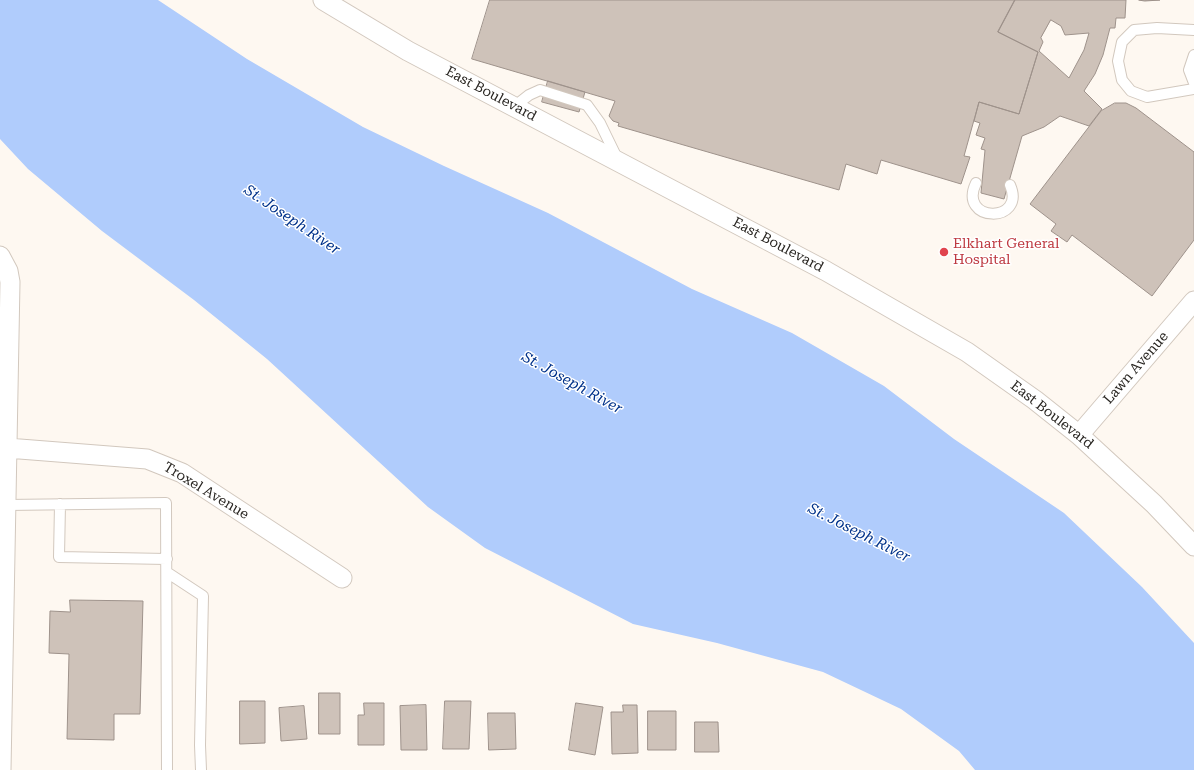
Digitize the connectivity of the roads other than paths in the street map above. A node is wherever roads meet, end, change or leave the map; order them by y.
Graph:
1 (323, 0) edge
2 (1194, 30) edge
3 (1194, 55) edge
4 (1194, 83) edge
5 (1194, 88) edge
6 (515, 106) junction
7 (619, 162) junction
8 (976, 183) dead end
9 (1010, 185) dead end
10 (0, 256) edge
11 (1193, 305) edge
12 (1079, 434) junction
13 (7, 448) junction
14 (60, 504) junction
15 (6, 505) junction
16 (1194, 546) edge
17 (167, 558) junction
18 (168, 573) junction
19 (342, 578) dead end
20 (1, 770) edge
21 (167, 770) edge
22 (201, 770) edge

1 - 6 street, East Boulevard
2 - 5 lane
3 - 4 lane
6 - 7 street, East Boulevard
6 - 7 lane
7 - 12 street, East Boulevard
8 - 9 lane
10 - 13 street
11 - 12 street, Lawn Avenue
12 - 16 street, East Boulevard
13 - 15 street
13 - 19 street, Troxel Avenue
14 - 15 lane
14 - 17 lane
14 - 17 lane
15 - 20 street
17 - 18 lane
18 - 21 lane
18 - 22 lane

